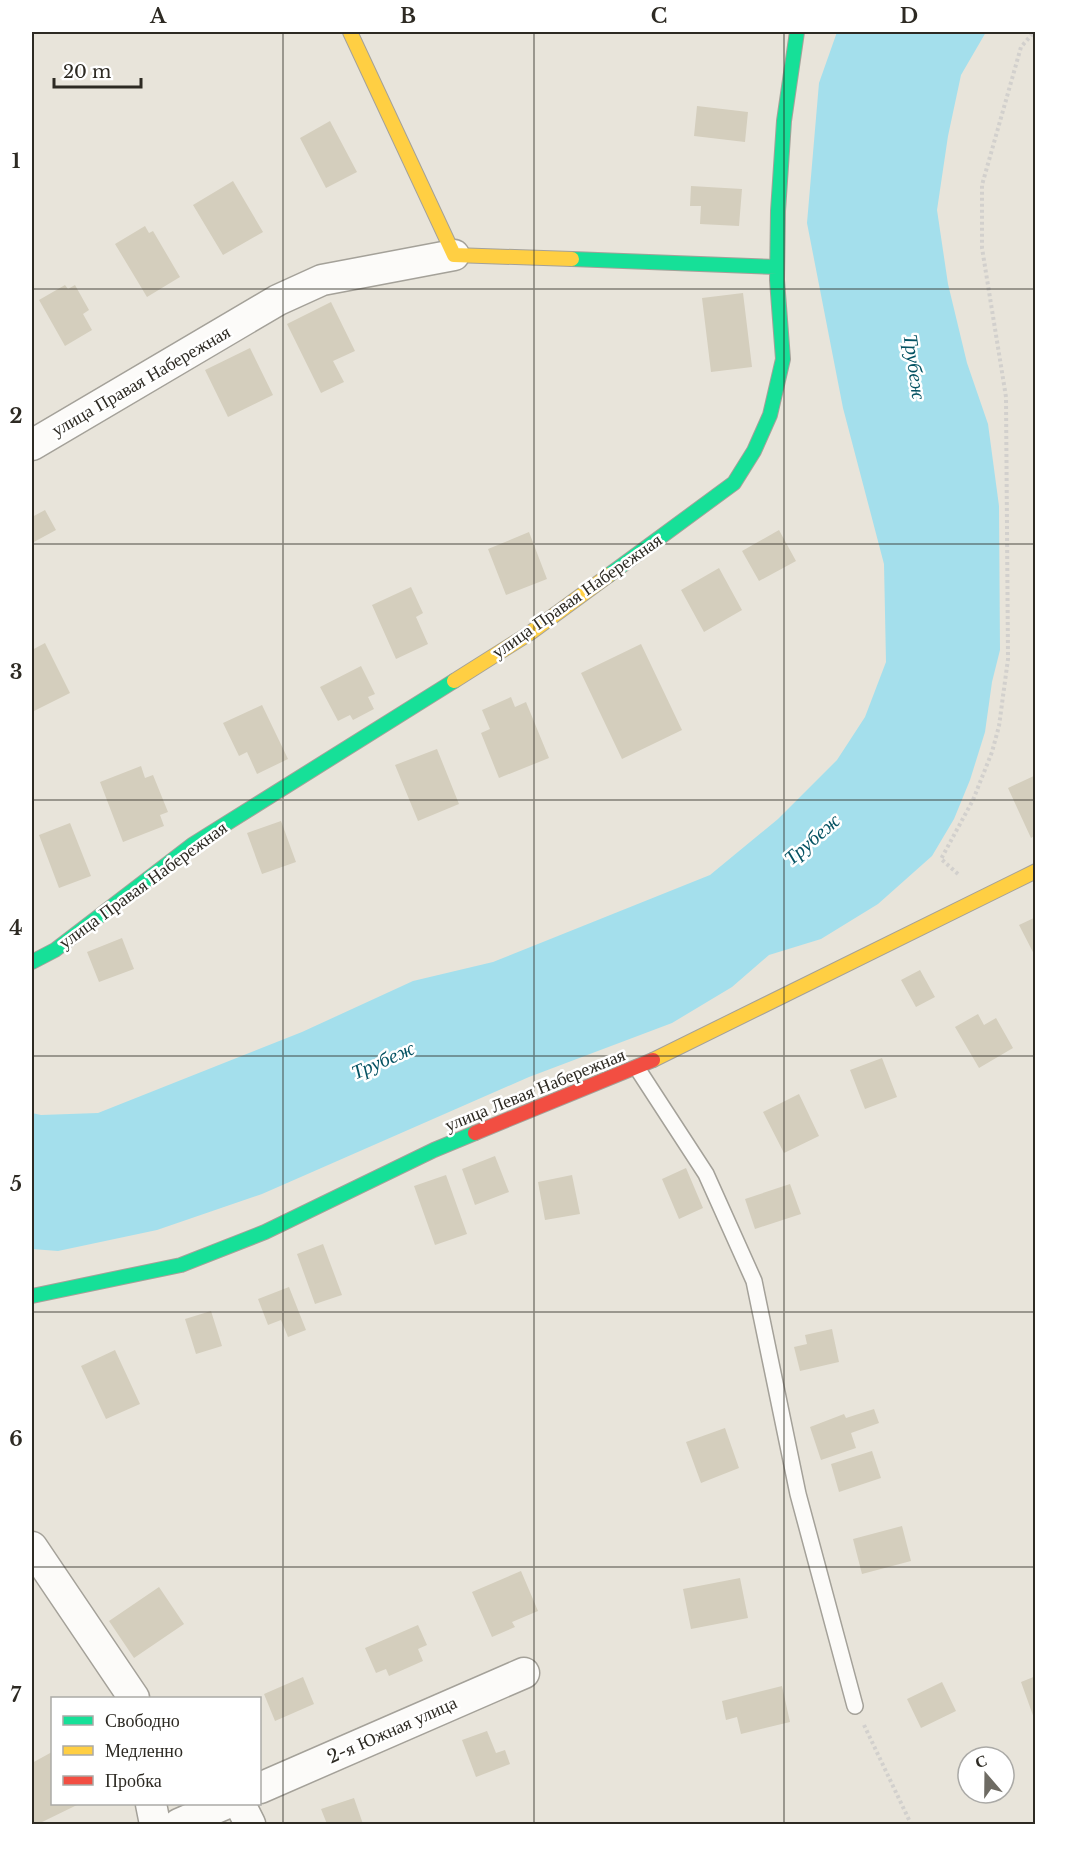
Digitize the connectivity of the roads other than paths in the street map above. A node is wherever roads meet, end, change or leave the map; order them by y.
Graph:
1 (350, 32) edge
2 (797, 32) edge
3 (454, 255) junction
4 (777, 267) junction
5 (32, 445) edge
6 (1035, 871) edge
7 (32, 962) edge
8 (637, 1068) junction
9 (32, 1296) edge
10 (32, 1547) edge
11 (524, 1673) dead end
12 (132, 1697) edge
13 (855, 1706) road end
14 (261, 1788) edge
15 (152, 1805) edge
16 (241, 1805) edge
17 (214, 1806) edge
18 (155, 1824) edge
19 (178, 1824) edge
20 (250, 1824) edge

1 - 3 street
2 - 4 street, улица Правая Набережная
3 - 4 street
3 - 5 street, улица Правая Набережная
4 - 7 street, улица Правая Набережная
6 - 8 street, улица Левая Набережная
8 - 9 street, улица Левая Набережная
8 - 13 lane
10 - 12 street
11 - 14 street, 2-я Южная улица
15 - 18 street
16 - 20 street
17 - 19 street

